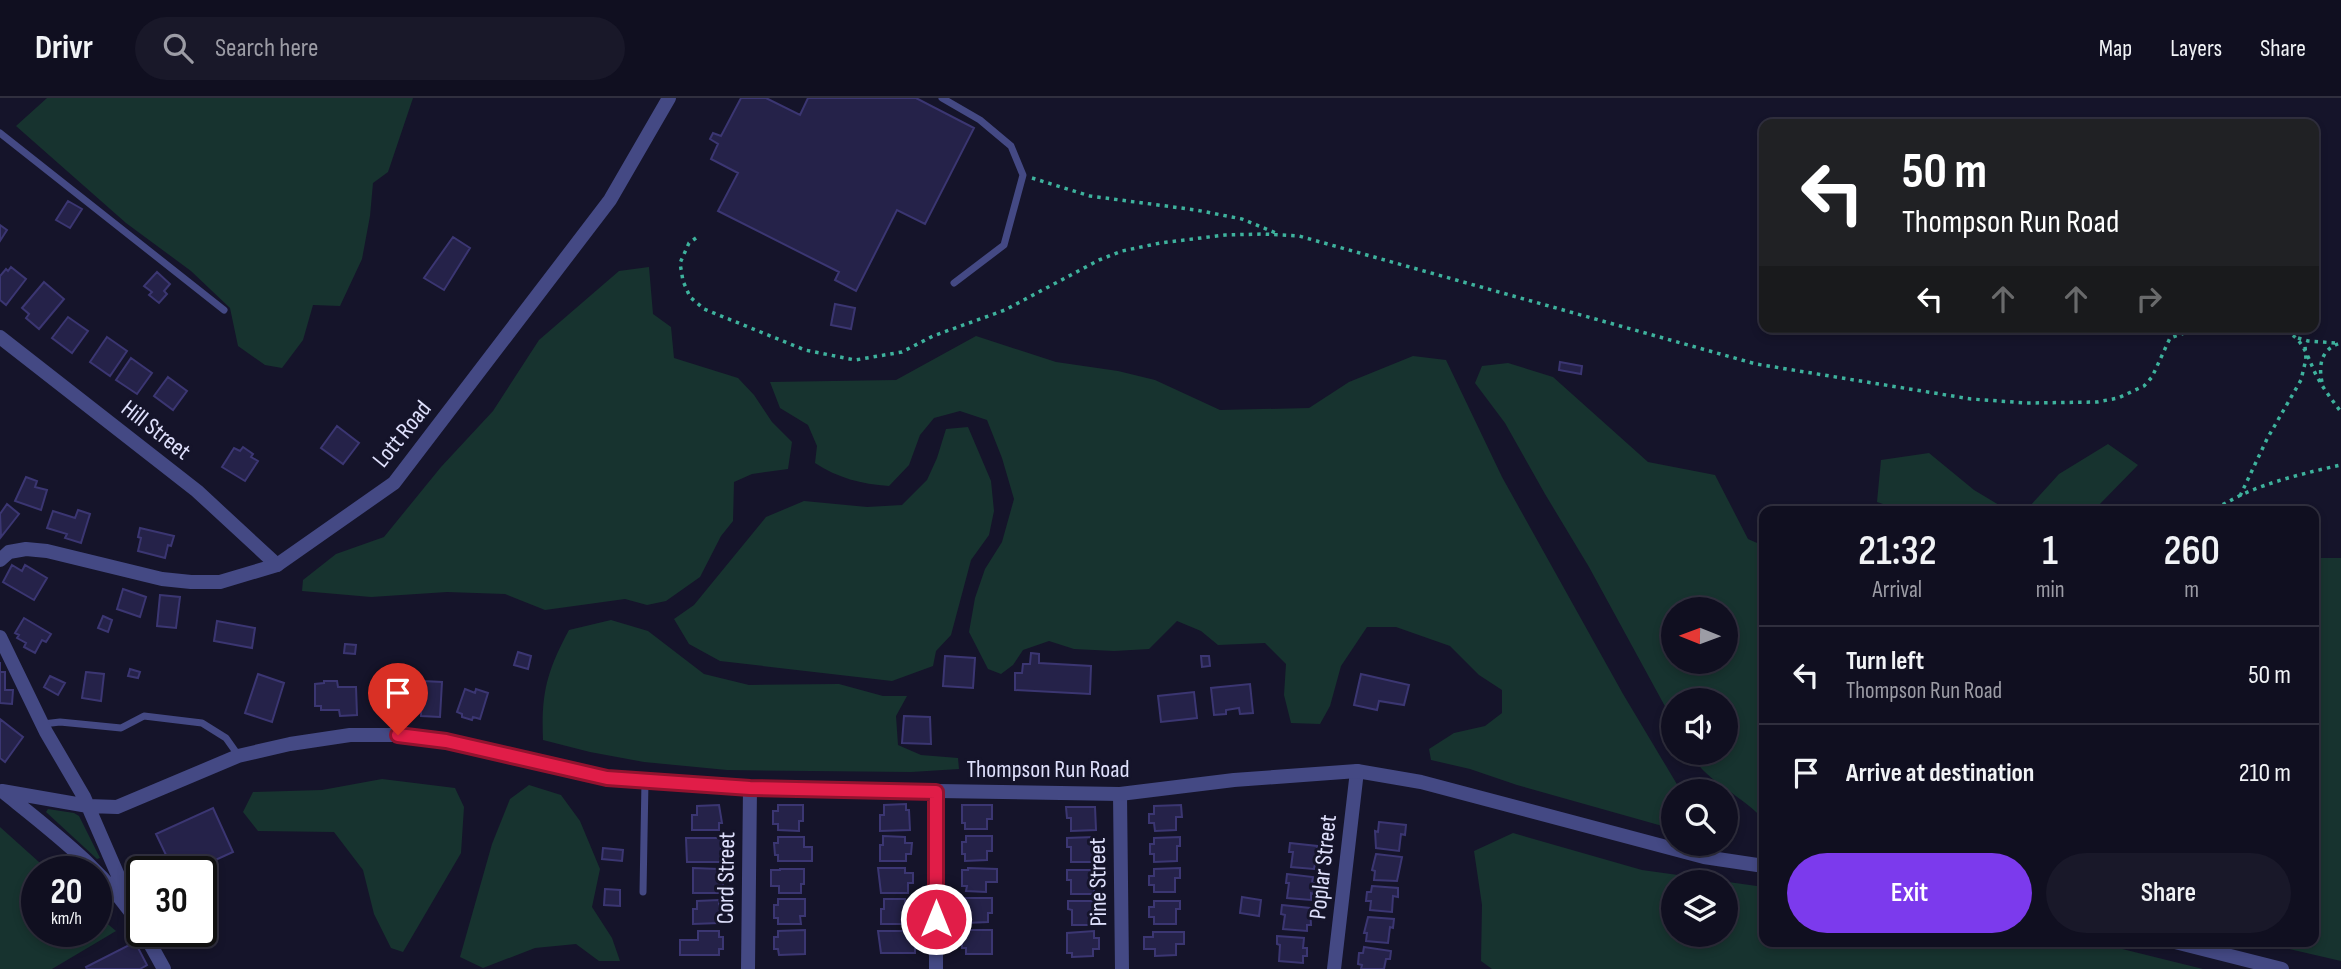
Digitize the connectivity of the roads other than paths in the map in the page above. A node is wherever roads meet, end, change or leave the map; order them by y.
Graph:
1 (669, 98) edge
2 (942, 98) edge
3 (0, 133) edge
4 (954, 283) dead end
5 (224, 310) dead end
6 (0, 337) edge
7 (0, 560) edge
8 (277, 565) junction
9 (0, 637) edge
10 (42, 724) junction
11 (238, 756) junction
12 (1357, 771) junction
13 (645, 781) junction
14 (750, 788) junction
15 (1, 790) edge
16 (936, 792) junction
17 (1120, 794) junction
18 (88, 806) junction
19 (1759, 865) edge
20 (643, 892) dead end
21 (126, 898) edge
22 (126, 904) edge
23 (150, 947) edge
24 (2195, 947) edge
25 (160, 968) edge
26 (748, 969) edge
27 (936, 969) edge
28 (1122, 969) edge
29 (1334, 969) edge
30 (2282, 969) edge

1 - 8 street, Lott Road
2 - 4 lane
3 - 5 lane
6 - 8 street, Hill Street
7 - 8 street, Lott Road
9 - 10 street
10 - 11 lane
10 - 18 street
11 - 13 street, Thompson Run Road
11 - 18 street, Thompson Run Road
12 - 17 street, Thompson Run Road
12 - 19 street, Thompson Run Road
12 - 29 street, Poplar Street
13 - 14 street, Thompson Run Road
13 - 20 lane
14 - 16 street, Thompson Run Road
14 - 26 street, Cord Street
15 - 18 street, Thompson Run Road
15 - 22 street
16 - 17 street, Thompson Run Road
16 - 27 street
17 - 28 street, Pine Street
18 - 21 street
23 - 25 street
24 - 30 street

